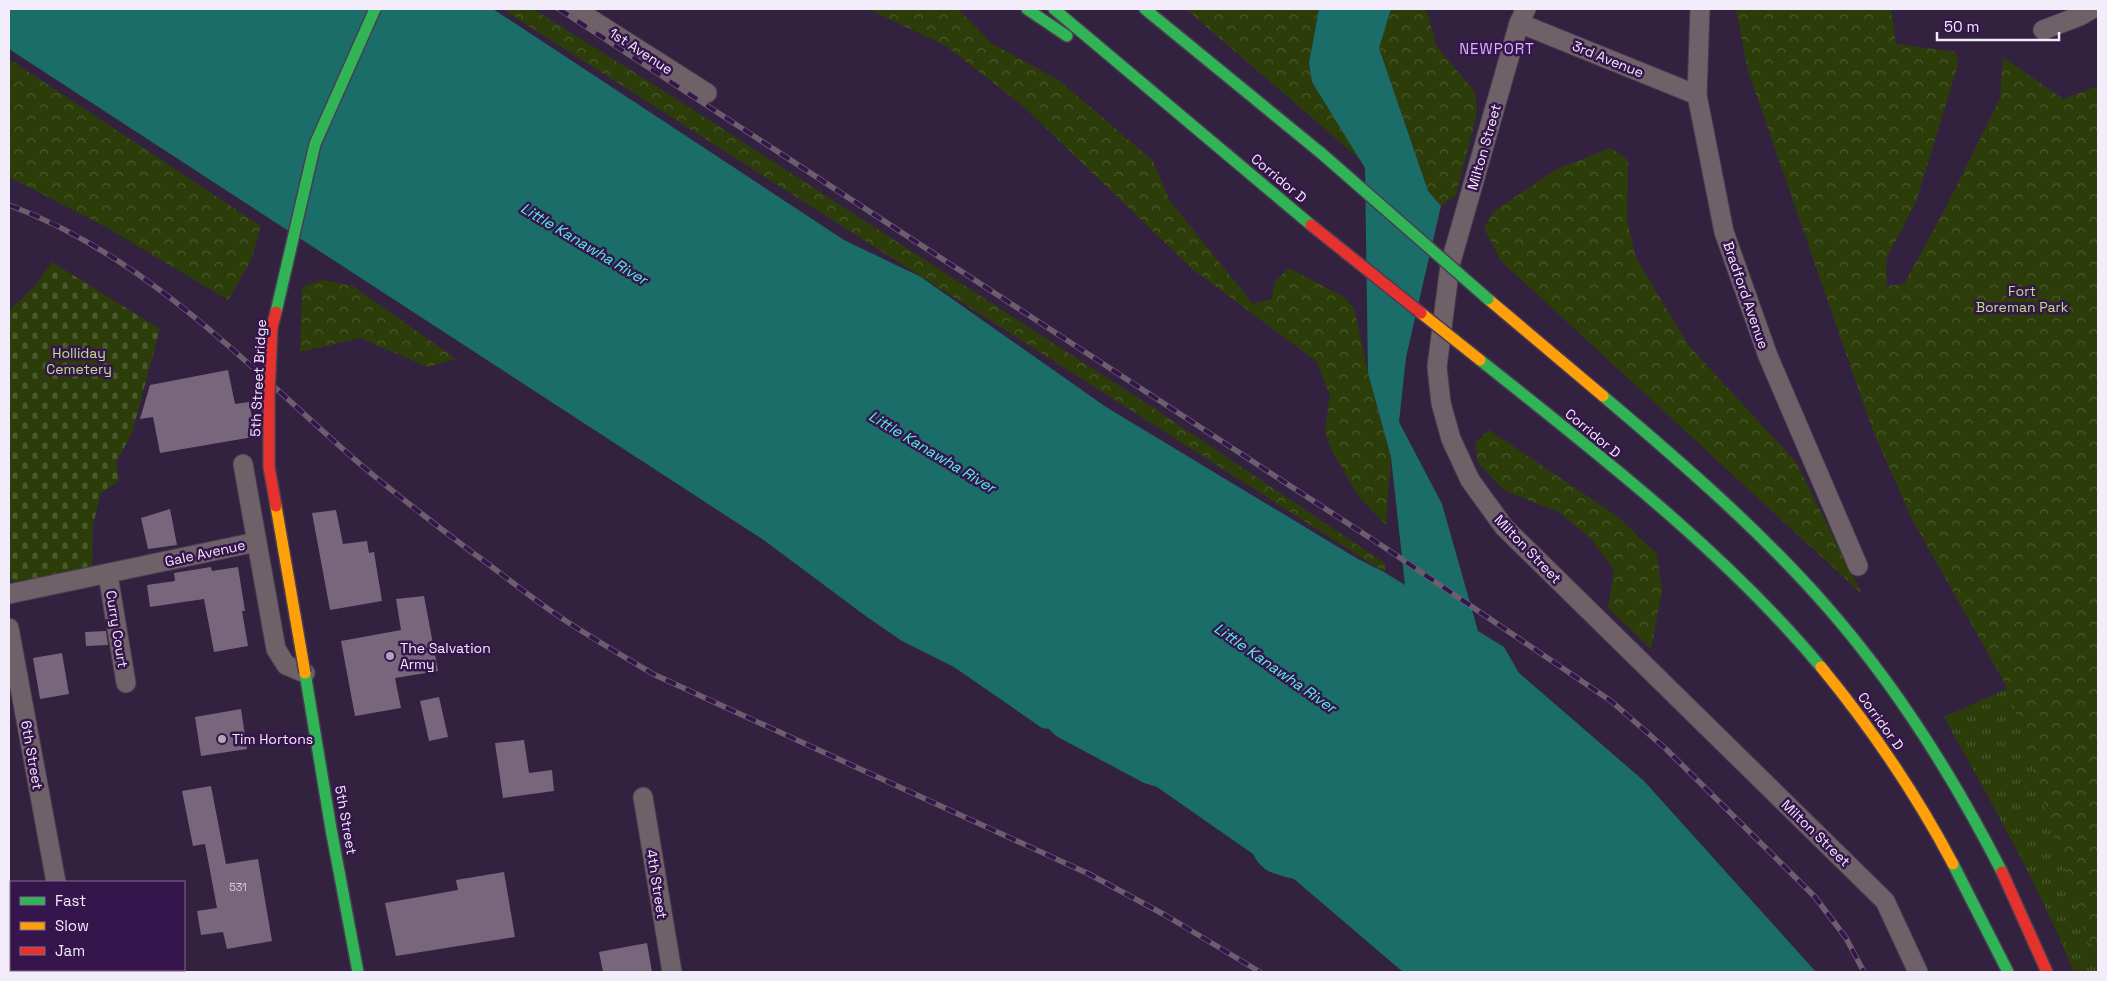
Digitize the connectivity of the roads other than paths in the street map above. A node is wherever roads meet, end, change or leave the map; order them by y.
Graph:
1 (375, 9) edge
2 (575, 9) edge
3 (1027, 9) edge
4 (1054, 9) edge
5 (1145, 9) edge
6 (1700, 9) edge
7 (2092, 9) edge
8 (1523, 16) edge
9 (2043, 30) dead end
10 (707, 93) dead end
11 (1697, 94) junction
12 (1176, 110) junction
13 (243, 464) dead end
14 (256, 542) junction
15 (1858, 566) dead end
16 (108, 574) junction
17 (9, 594) edge
18 (9, 628) edge
19 (305, 673) junction
20 (126, 683) dead end
21 (643, 796) dead end
22 (56, 881) edge
23 (358, 972) edge
24 (672, 972) edge
25 (1918, 972) edge
26 (2008, 972) edge
27 (2047, 972) edge

1 - 19 main road, 5th Street Bridge, bridge
2 - 10 street, 1st Avenue
3 - 12 main road
4 - 12 main road, Corridor D
5 - 27 main road, Corridor D, bridge
6 - 11 street, Bradford Avenue
7 - 9 street
8 - 11 street, 3rd Avenue
8 - 25 street, Milton Street
11 - 15 street, Bradford Avenue
12 - 26 main road, Corridor D, bridge
13 - 14 street
14 - 16 street, Gale Avenue
14 - 19 street, Gale Avenue
16 - 17 street, Gale Avenue
16 - 20 street, Curry Court
18 - 22 street, 6th Street
19 - 23 main road, 5th Street
21 - 24 street, 4th Street

